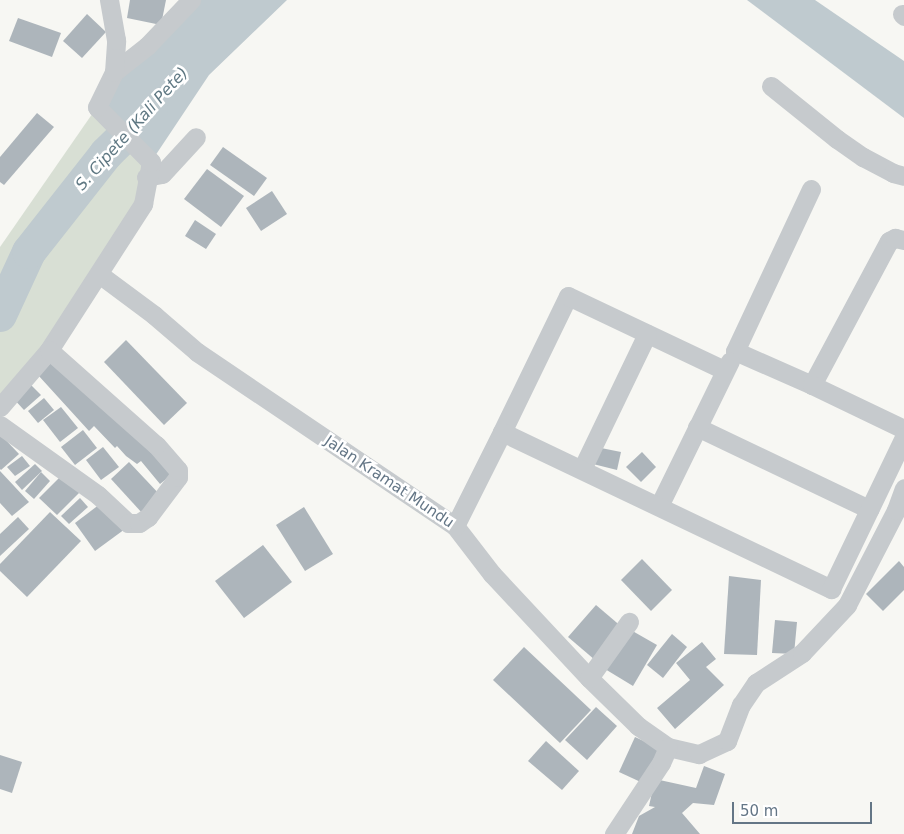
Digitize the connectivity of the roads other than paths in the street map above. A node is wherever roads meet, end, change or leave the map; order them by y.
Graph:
1 (109, 0) edge
2 (191, 0) edge
3 (114, 72) junction
4 (771, 86) dead end
5 (196, 137) dead end
6 (149, 170) junction
7 (904, 176) edge
8 (811, 189) dead end
9 (904, 240) edge
10 (99, 274) junction
11 (647, 334) junction
12 (49, 350) junction
13 (735, 351) junction
14 (724, 370) junction
15 (812, 385) junction
16 (0, 407) edge
17 (0, 425) edge
18 (902, 425) edge
19 (697, 428) junction
20 (502, 432) junction
21 (582, 469) junction
22 (904, 488) edge
23 (660, 506) junction
24 (869, 509) junction
25 (455, 526) junction
26 (629, 622) dead end
27 (589, 678) junction
28 (668, 747) junction
29 (614, 834) edge

1 - 3 street
2 - 3 street
3 - 6 street
4 - 7 street
5 - 6 street
6 - 10 street
8 - 13 street
9 - 15 street
10 - 12 street
10 - 25 street, Jalan Kramat Mundu
11 - 14 street
11 - 20 street
11 - 21 street
12 - 16 street
12 - 17 street
13 - 14 street
13 - 15 street
14 - 19 street
15 - 18 street
18 - 24 street
19 - 23 street
19 - 24 street
20 - 21 street
20 - 25 street
21 - 23 street
22 - 28 street
23 - 24 street
25 - 27 street, Jalan Kramat Mundu
26 - 27 street
27 - 28 street, Jalan Kramat Mundu
28 - 29 street

